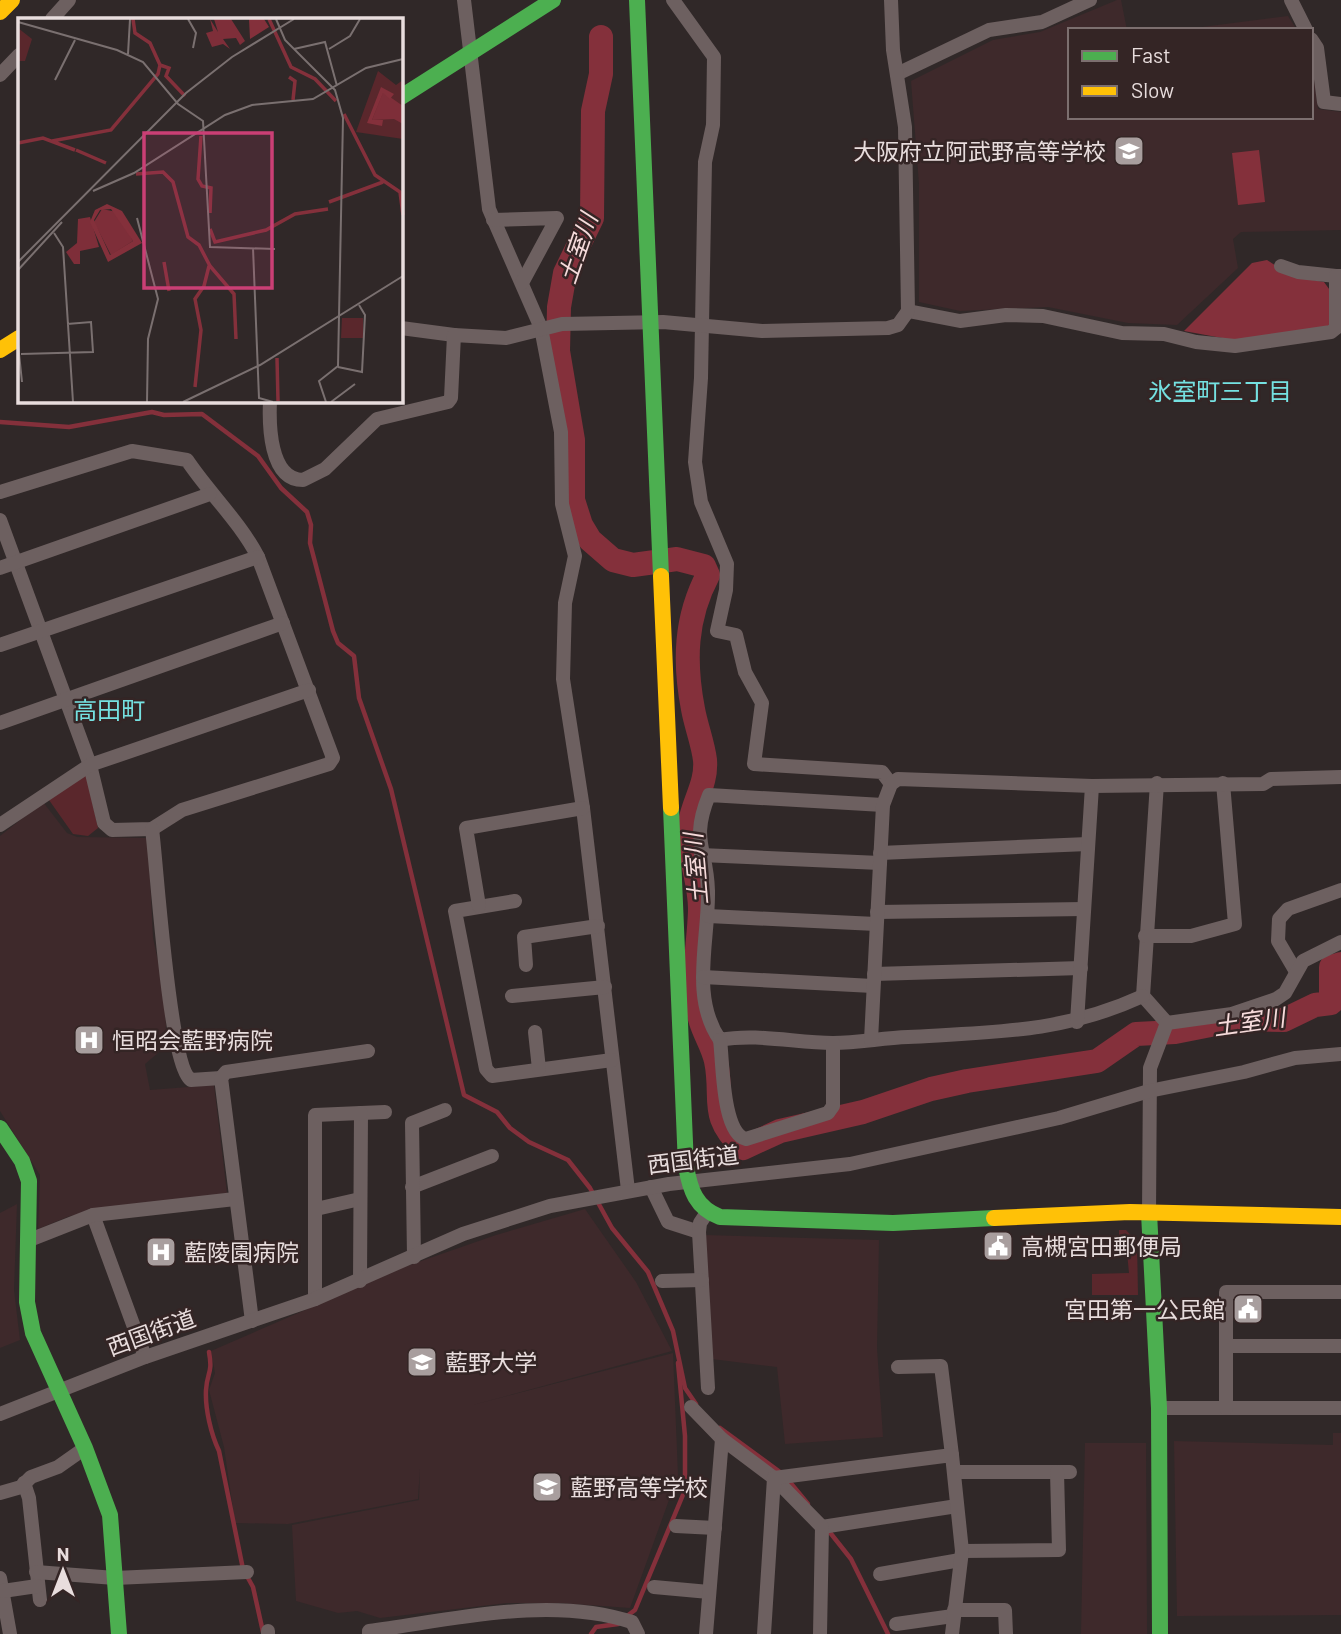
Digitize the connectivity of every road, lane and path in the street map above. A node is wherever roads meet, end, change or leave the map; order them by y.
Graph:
1 (12, 0) edge
2 (69, 0) edge
3 (464, 0) edge
4 (552, 0) edge
5 (637, 0) edge
6 (673, 0) edge
7 (891, 0) edge
8 (1090, 0) edge
9 (1291, 0) edge
10 (0, 12) edge
11 (53, 18) edge
12 (1305, 28) edge
13 (1313, 42) edge
14 (472, 52) junction
15 (18, 56) edge
16 (897, 74) junction
17 (0, 75) edge
18 (402, 96) edge
19 (1341, 104) edge
20 (493, 220) junction
21 (1281, 266) dead end
22 (1338, 276) edge
23 (522, 283) junction
24 (908, 311) junction
25 (650, 323) junction
26 (701, 325) junction
27 (402, 328) edge
28 (541, 328) junction
29 (1339, 328) edge
30 (454, 335) junction
31 (18, 339) edge
32 (0, 351) edge
33 (270, 402) edge
34 (0, 492) edge
35 (210, 494) junction
36 (0, 520) edge
37 (258, 557) junction
38 (16, 562) junction
39 (0, 568) edge
40 (284, 623) junction
41 (41, 631) junction
42 (0, 645) edge
43 (309, 690) junction
44 (66, 700) junction
45 (0, 723) edge
46 (90, 765) junction
47 (1341, 777) edge
48 (1157, 783) junction
49 (1223, 783) junction
50 (891, 784) junction
51 (1092, 786) junction
52 (883, 805) junction
53 (583, 808) junction
54 (0, 825) edge
55 (152, 829) junction
56 (1088, 844) junction
57 (701, 855) junction
58 (880, 858) junction
59 (1341, 890) edge
60 (515, 901) dead end
61 (480, 906) junction
62 (1084, 909) junction
63 (708, 916) junction
64 (877, 918) junction
65 (598, 926) junction
66 (1145, 936) junction
67 (1341, 942) edge
68 (526, 965) dead end
69 (1081, 968) junction
70 (1295, 970) junction
71 (703, 977) junction
72 (873, 980) junction
73 (605, 987) junction
74 (512, 996) dead end
75 (1143, 996) junction
76 (1077, 1022) junction
77 (1167, 1023) junction
78 (535, 1032) dead end
79 (720, 1040) junction
80 (871, 1041) junction
81 (833, 1043) junction
82 (368, 1051) dead end
83 (1341, 1054) edge
84 (612, 1060) junction
85 (538, 1069) junction
86 (221, 1077) junction
87 (1149, 1091) junction
88 (445, 1110) dead end
89 (386, 1112) dead end
90 (361, 1113) junction
91 (0, 1128) edge
92 (492, 1156) dead end
93 (688, 1181) junction
94 (412, 1187) junction
95 (652, 1187) junction
96 (628, 1191) junction
97 (235, 1199) junction
98 (360, 1199) junction
99 (316, 1209) junction
100 (708, 1211) junction
101 (1149, 1213) junction
102 (93, 1215) junction
103 (1341, 1217) edge
104 (699, 1231) junction
105 (27, 1241) junction
106 (414, 1257) junction
107 (702, 1280) junction
108 (359, 1281) junction
109 (662, 1281) dead end
110 (1341, 1292) edge
111 (315, 1299) junction
112 (252, 1321) junction
113 (1226, 1346) junction
114 (1341, 1346) edge
115 (145, 1357) junction
116 (898, 1367) dead end
117 (708, 1388) dead end
118 (59, 1391) junction
119 (691, 1407) dead end
120 (1159, 1408) junction
121 (1226, 1408) junction
122 (1341, 1408) edge
123 (0, 1414) edge
124 (722, 1439) junction
125 (85, 1448) junction
126 (952, 1455) junction
127 (955, 1472) junction
128 (774, 1478) junction
129 (24, 1483) junction
130 (0, 1493) edge
131 (957, 1506) junction
132 (676, 1526) dead end
133 (822, 1527) junction
134 (715, 1528) junction
135 (961, 1556) junction
136 (245, 1572) dead end
137 (880, 1574) dead end
138 (115, 1578) junction
139 (1, 1585) edge
140 (38, 1586) junction
141 (654, 1587) dead end
142 (709, 1592) junction
143 (953, 1613) junction
144 (630, 1624) edge
145 (896, 1624) dead end
146 (10, 1634) edge
147 (119, 1634) edge
148 (369, 1634) edge
149 (706, 1634) edge
150 (764, 1634) edge
151 (820, 1634) edge
152 (952, 1634) edge
153 (1006, 1634) edge
154 (1160, 1634) edge

1 - 10 main road
2 - 11 street
3 - 14 street
4 - 14 main road
5 - 25 main road
6 - 26 street
7 - 16 street
8 - 16 street
9 - 12 street
13 - 19 street
14 - 18 main road
14 - 20 street
15 - 17 street
16 - 24 street
20 - 23 street
20 - 23 street
21 - 22 street
22 - 29 street
23 - 28 street
24 - 26 street
24 - 29 street
25 - 26 street
25 - 28 street
25 - 93 main road
26 - 50 street
27 - 30 street
28 - 30 street
28 - 53 street
30 - 33 street
31 - 32 main road
34 - 35 street
35 - 37 street
35 - 38 street
36 - 38 street
37 - 40 street
37 - 41 street
38 - 39 street
38 - 41 street
40 - 43 street
40 - 44 street
41 - 42 street
41 - 44 street
43 - 46 street
43 - 55 street
44 - 45 street
44 - 46 street
46 - 54 street
46 - 55 street
47 - 49 street
48 - 49 street
48 - 51 street
48 - 66 street
49 - 66 street
50 - 51 street
50 - 52 street
51 - 56 street
52 - 57 street
52 - 58 street
53 - 61 street
53 - 65 street
55 - 86 street
56 - 58 street
56 - 62 street
57 - 58 street
57 - 63 street
58 - 64 street
59 - 70 street
60 - 61 street
61 - 85 street
62 - 64 street
62 - 69 street
63 - 64 street
63 - 71 street
64 - 72 street
65 - 68 street
65 - 73 street
66 - 75 street
67 - 70 street
69 - 72 street
69 - 76 street
70 - 77 street
71 - 72 street
71 - 79 street
72 - 80 street
73 - 74 street
73 - 84 street
75 - 76 street
75 - 77 street
76 - 80 street
77 - 87 street
78 - 85 street
79 - 81 street
79 - 81 street
80 - 81 street
82 - 86 street
83 - 87 street, 西国街道
84 - 85 street
84 - 96 street
86 - 97 street
87 - 93 street, 西国街道
87 - 101 street
88 - 94 street
89 - 90 street
90 - 98 street
90 - 99 street
91 - 105 main road
92 - 94 street
93 - 95 street, 西国街道
93 - 100 main road
94 - 106 street
95 - 96 street, 西国街道
95 - 104 street
96 - 106 street, 西国街道
97 - 102 street
97 - 112 street
98 - 99 street
98 - 108 street
99 - 111 street
100 - 101 main road
100 - 104 street
101 - 103 main road
101 - 120 main road
102 - 105 street
102 - 115 street
104 - 107 street
105 - 118 main road
106 - 108 street, 西国街道
107 - 109 street
107 - 117 street
108 - 111 street, 西国街道
110 - 113 street
111 - 112 street, 西国街道
112 - 115 street, 西国街道
113 - 114 street
113 - 121 street
115 - 118 street, 西国街道
116 - 126 street
118 - 123 street, 西国街道
118 - 125 main road
119 - 124 street
120 - 121 street
120 - 154 main road
121 - 122 street
124 - 128 street
124 - 134 street
125 - 129 street
125 - 138 main road
126 - 127 street
126 - 128 street
127 - 131 street
127 - 135 street
128 - 133 street
128 - 150 street
129 - 130 street
129 - 140 street
131 - 133 street
131 - 135 street
132 - 134 street
133 - 151 street
134 - 142 street
135 - 137 street
135 - 143 street
136 - 138 street
138 - 140 street
138 - 147 main road
139 - 140 street
139 - 146 street
141 - 142 street
142 - 149 street
143 - 145 street
143 - 152 street
143 - 153 street
144 - 148 street

